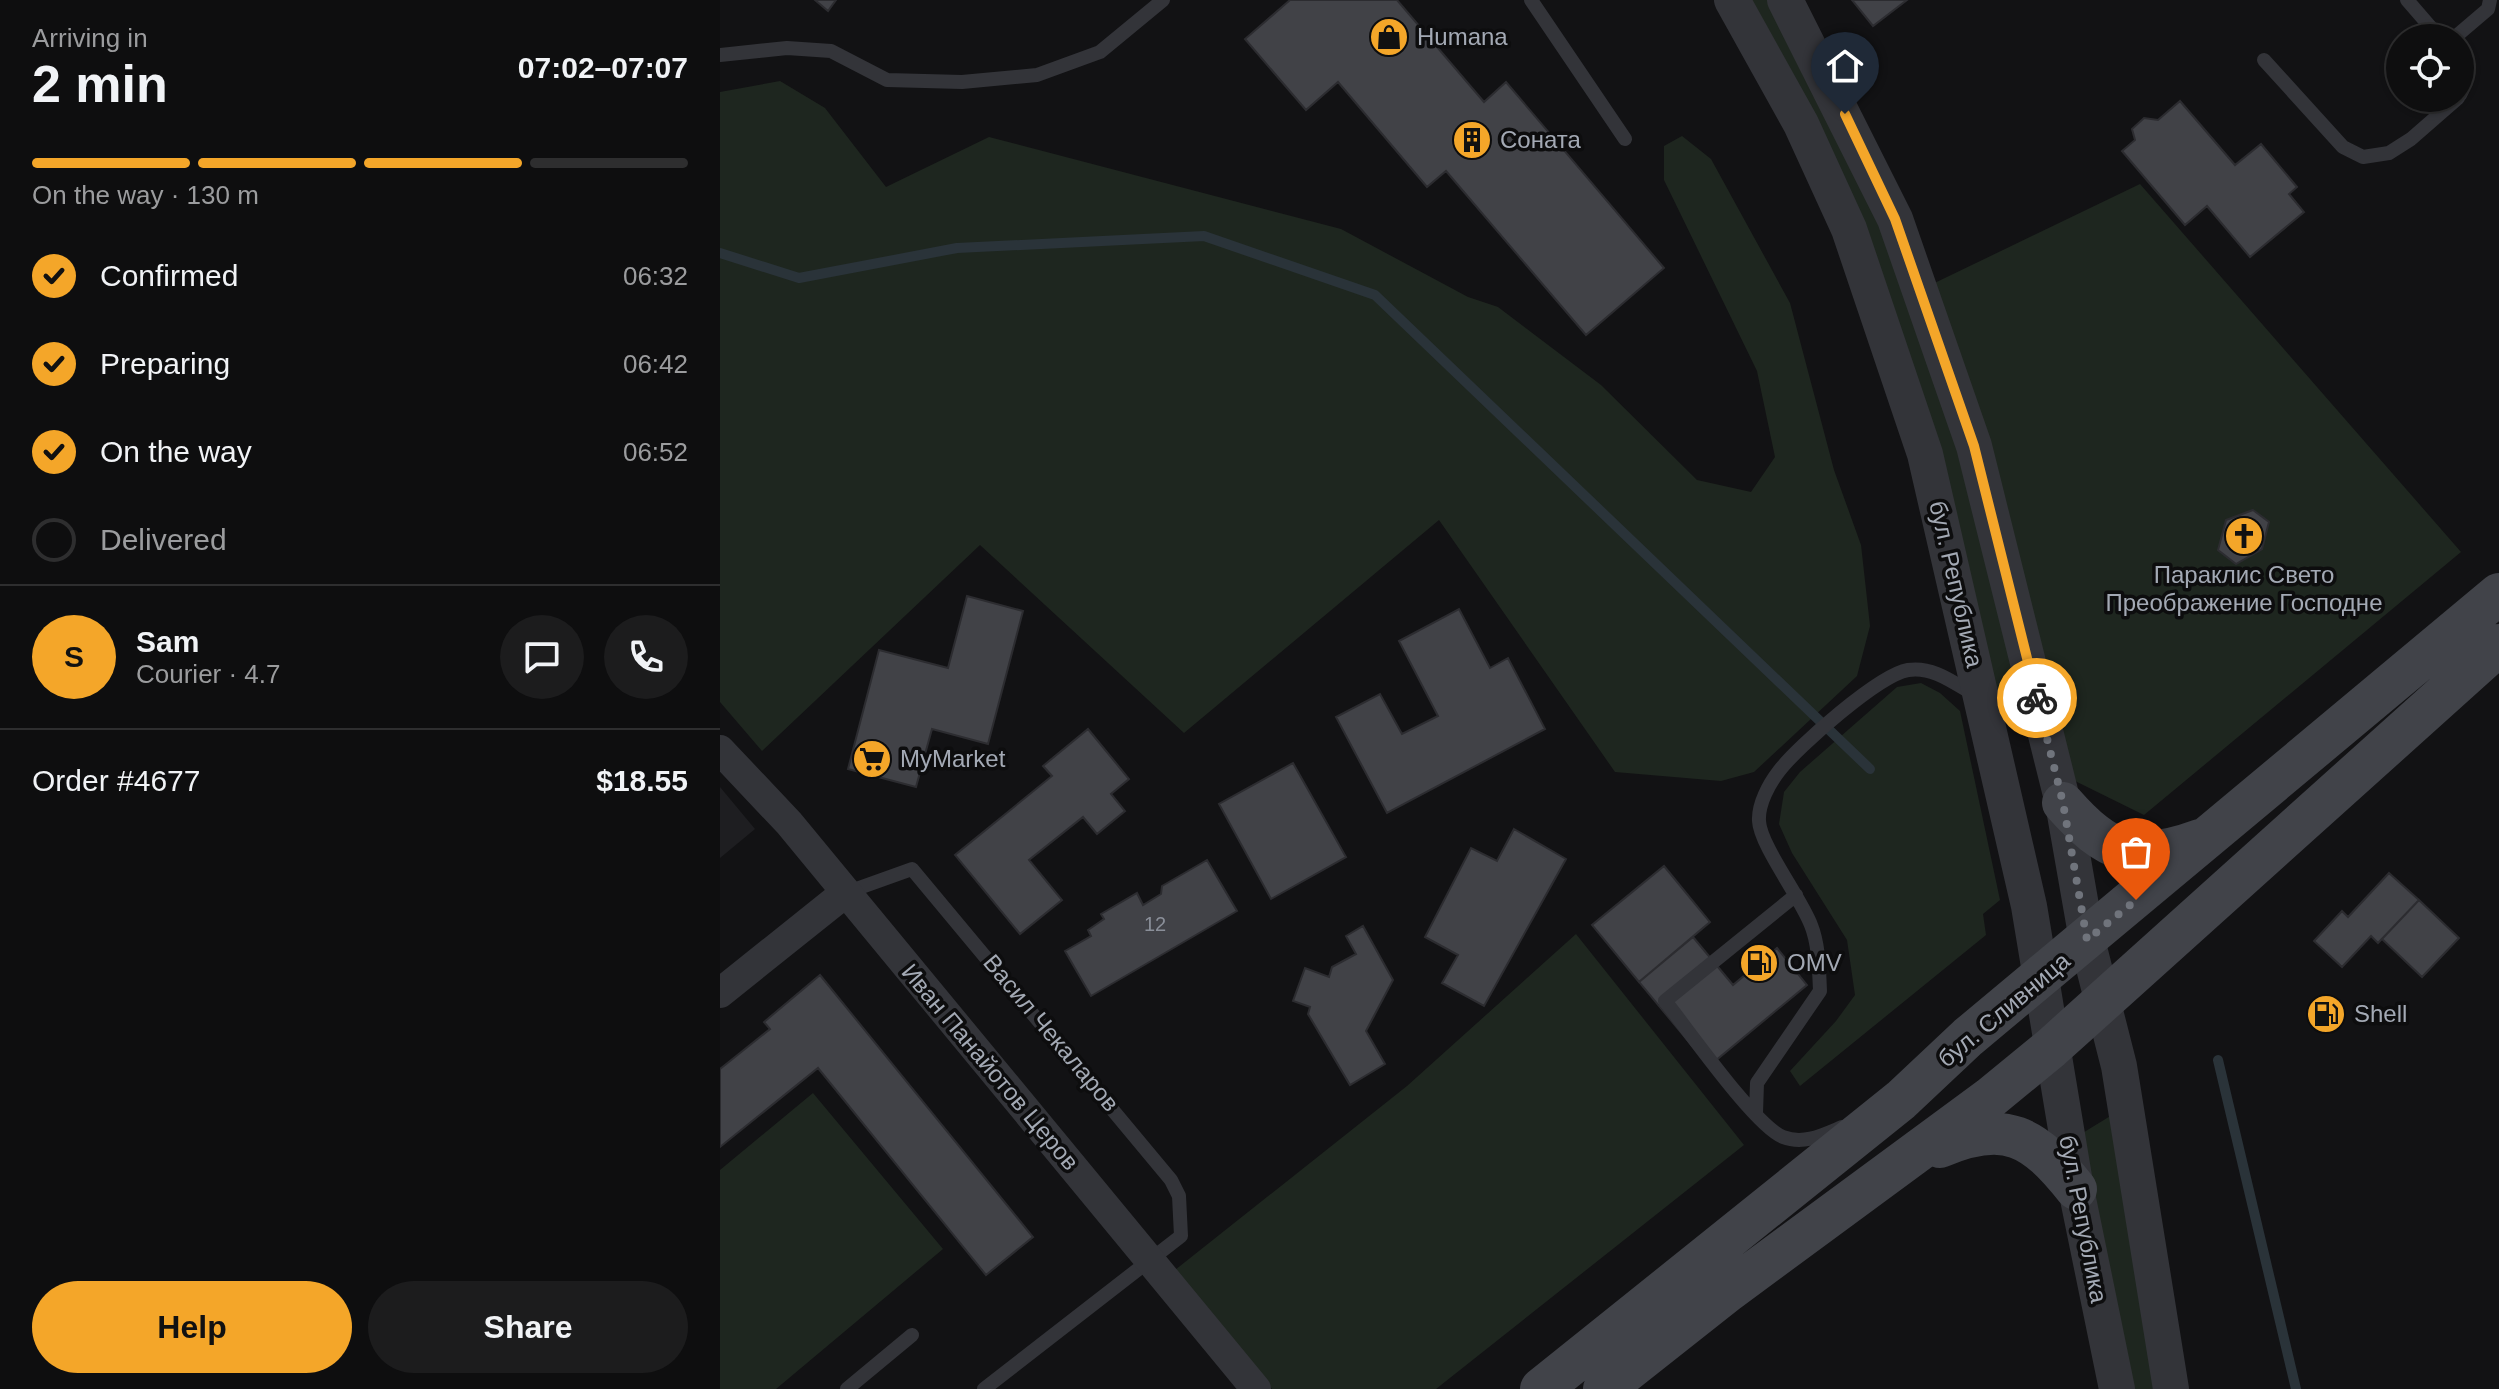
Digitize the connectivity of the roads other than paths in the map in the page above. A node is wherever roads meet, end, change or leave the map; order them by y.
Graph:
1 (1163, 0) edge
2 (1531, 0) edge
3 (1732, 0) edge
4 (1785, 0) edge
5 (2407, 0) edge
6 (2489, 5) edge
7 (2499, 22) edge
8 (2428, 24) edge
9 (2469, 24) edge
10 (720, 55) edge
11 (2264, 60) dead end
12 (2441, 112) edge
13 (1625, 139) dead end
14 (2499, 594) edge
15 (2490, 661) edge
16 (1983, 701) junction
17 (720, 750) edge
18 (2063, 803) junction
19 (2212, 836) junction
20 (845, 893) junction
21 (1796, 895) junction
22 (2087, 940) junction
23 (2039, 978) junction
24 (720, 993) edge
25 (2104, 1003) junction
26 (2051, 1048) junction
27 (1901, 1100) junction
28 (1756, 1113) junction
29 (1888, 1171) junction
30 (2076, 1189) junction
31 (1151, 1260) junction
32 (912, 1335) dead end
33 (847, 1389) edge
34 (984, 1389) edge
35 (1256, 1389) edge
36 (1541, 1389) edge
37 (1604, 1389) edge
38 (2117, 1389) edge
39 (2171, 1389) edge

1 - 10 lane
2 - 13 lane
3 - 16 street, бул. Република
4 - 18 street, бул. Република
5 - 8 lane
6 - 7 lane
6 - 9 lane
11 - 12 lane
14 - 19 main road, бул. Сливница
15 - 25 main road
16 - 21 lane
16 - 23 street, бул. Република
17 - 20 street, Иван Панайотов Церов
18 - 19 main road
18 - 22 street, бул. Република
19 - 22 main road, бул. Сливница
20 - 24 street
20 - 31 street, Иван Панайотов Церов
20 - 31 lane, Васил Чекаларов
21 - 28 lane
21 - 28 lane
22 - 23 main road, бул. Сливница
22 - 25 street, бул. Република
23 - 26 street, бул. Република
23 - 27 main road, бул. Сливница
25 - 26 main road
25 - 39 street, бул. Република
26 - 29 main road
26 - 30 street, бул. Република
27 - 28 lane
27 - 36 main road, бул. Сливница
29 - 30 main road
29 - 37 main road
30 - 38 street, бул. Република
31 - 34 lane
31 - 35 street, Иван Панайотов Церов
32 - 33 lane

